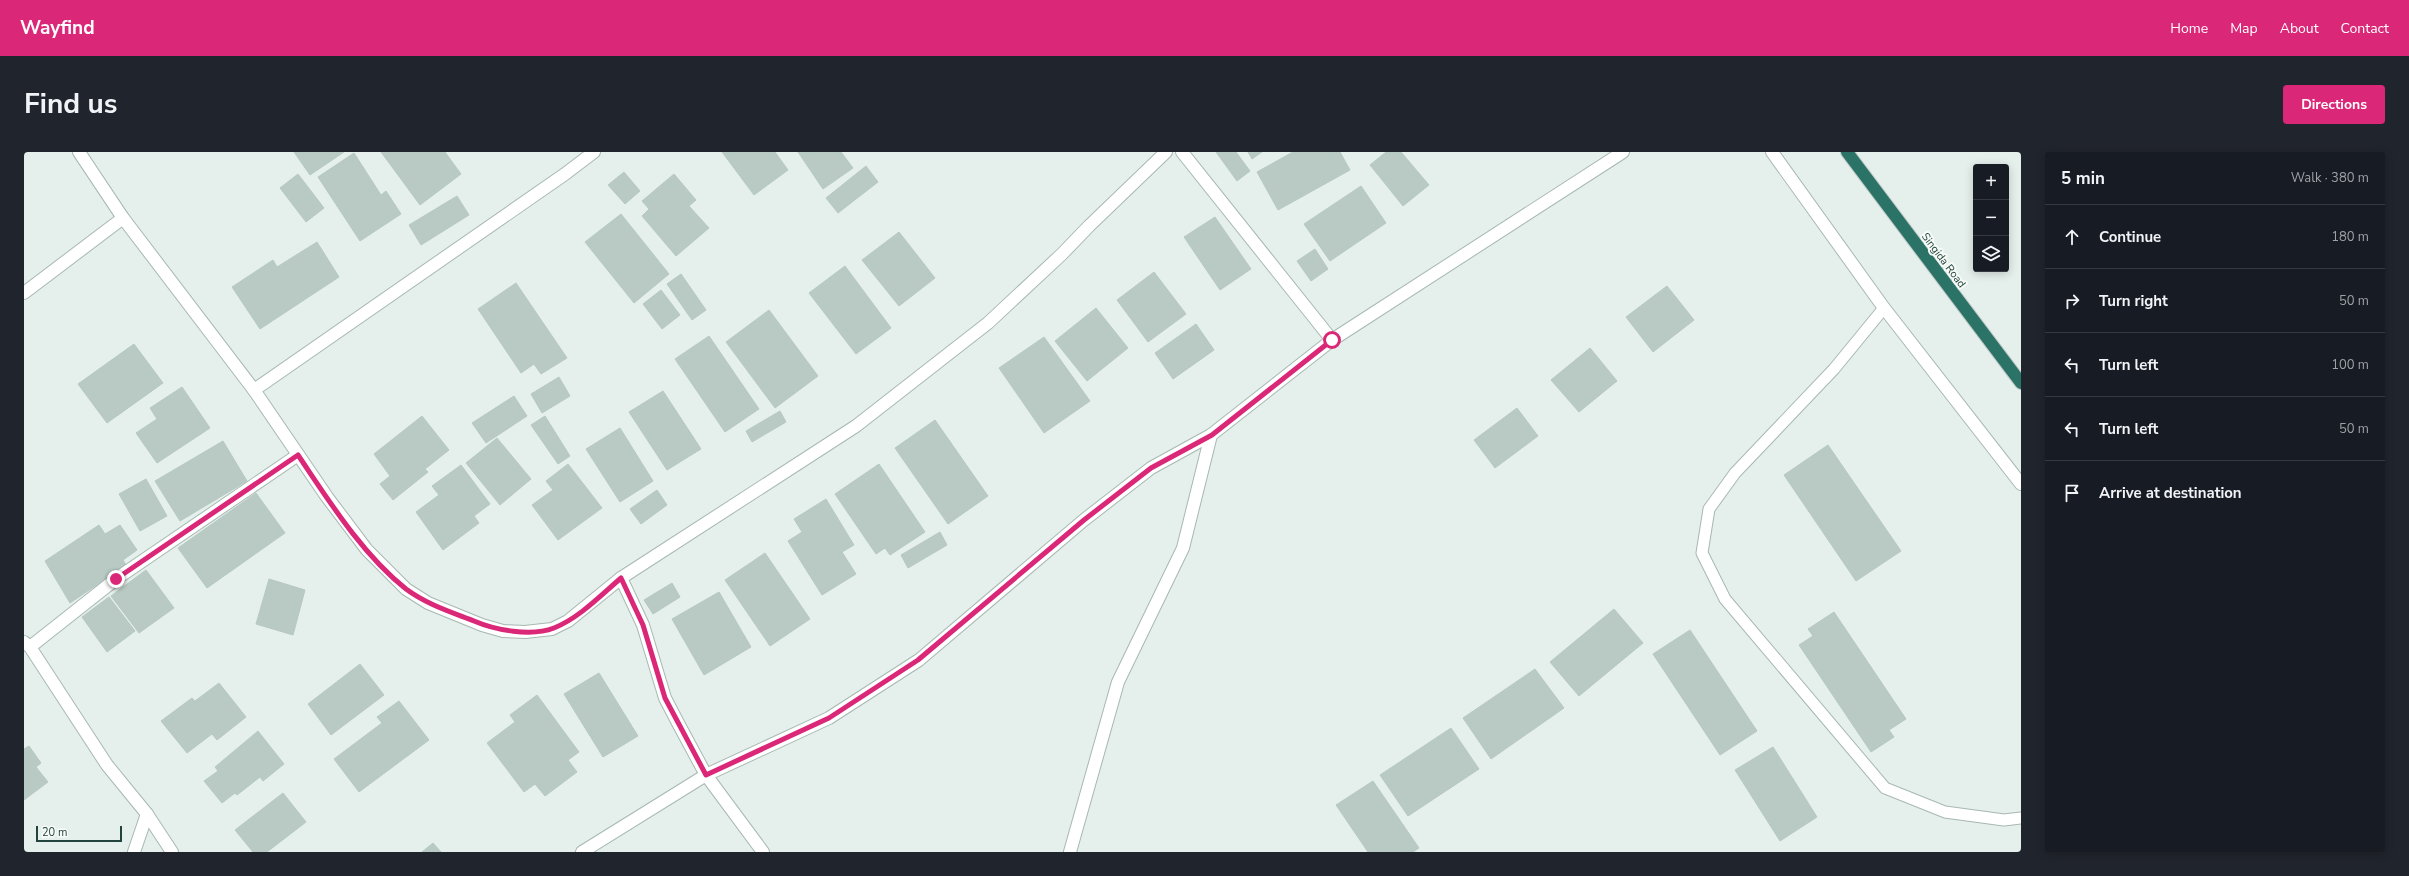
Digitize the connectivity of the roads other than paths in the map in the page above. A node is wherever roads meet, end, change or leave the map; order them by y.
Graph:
1 (79, 152) edge
2 (594, 152) edge
3 (1166, 152) edge
4 (1182, 152) edge
5 (1623, 152) edge
6 (1772, 152) edge
7 (1846, 152) edge
8 (123, 218) junction
9 (24, 293) edge
10 (1884, 308) junction
11 (1332, 340) junction
12 (2021, 384) edge
13 (254, 390) junction
14 (1212, 435) junction
15 (298, 455) junction
16 (2021, 484) edge
17 (621, 578) junction
18 (27, 645) edge
19 (706, 775) junction
20 (147, 814) junction
21 (2021, 818) edge
22 (134, 852) edge
23 (172, 852) edge
24 (582, 852) edge
25 (763, 852) edge
26 (1070, 852) edge

1 - 8 street
2 - 13 street
3 - 17 street
4 - 11 street
5 - 11 street
6 - 10 street
7 - 12 highway, Singida Road
8 - 9 street
8 - 13 street
10 - 16 street
10 - 21 lane
11 - 14 street
13 - 15 street
14 - 19 street
14 - 26 street
15 - 17 street
15 - 18 street
17 - 19 street
18 - 20 street
19 - 24 street
19 - 25 street
20 - 22 street
20 - 23 street

